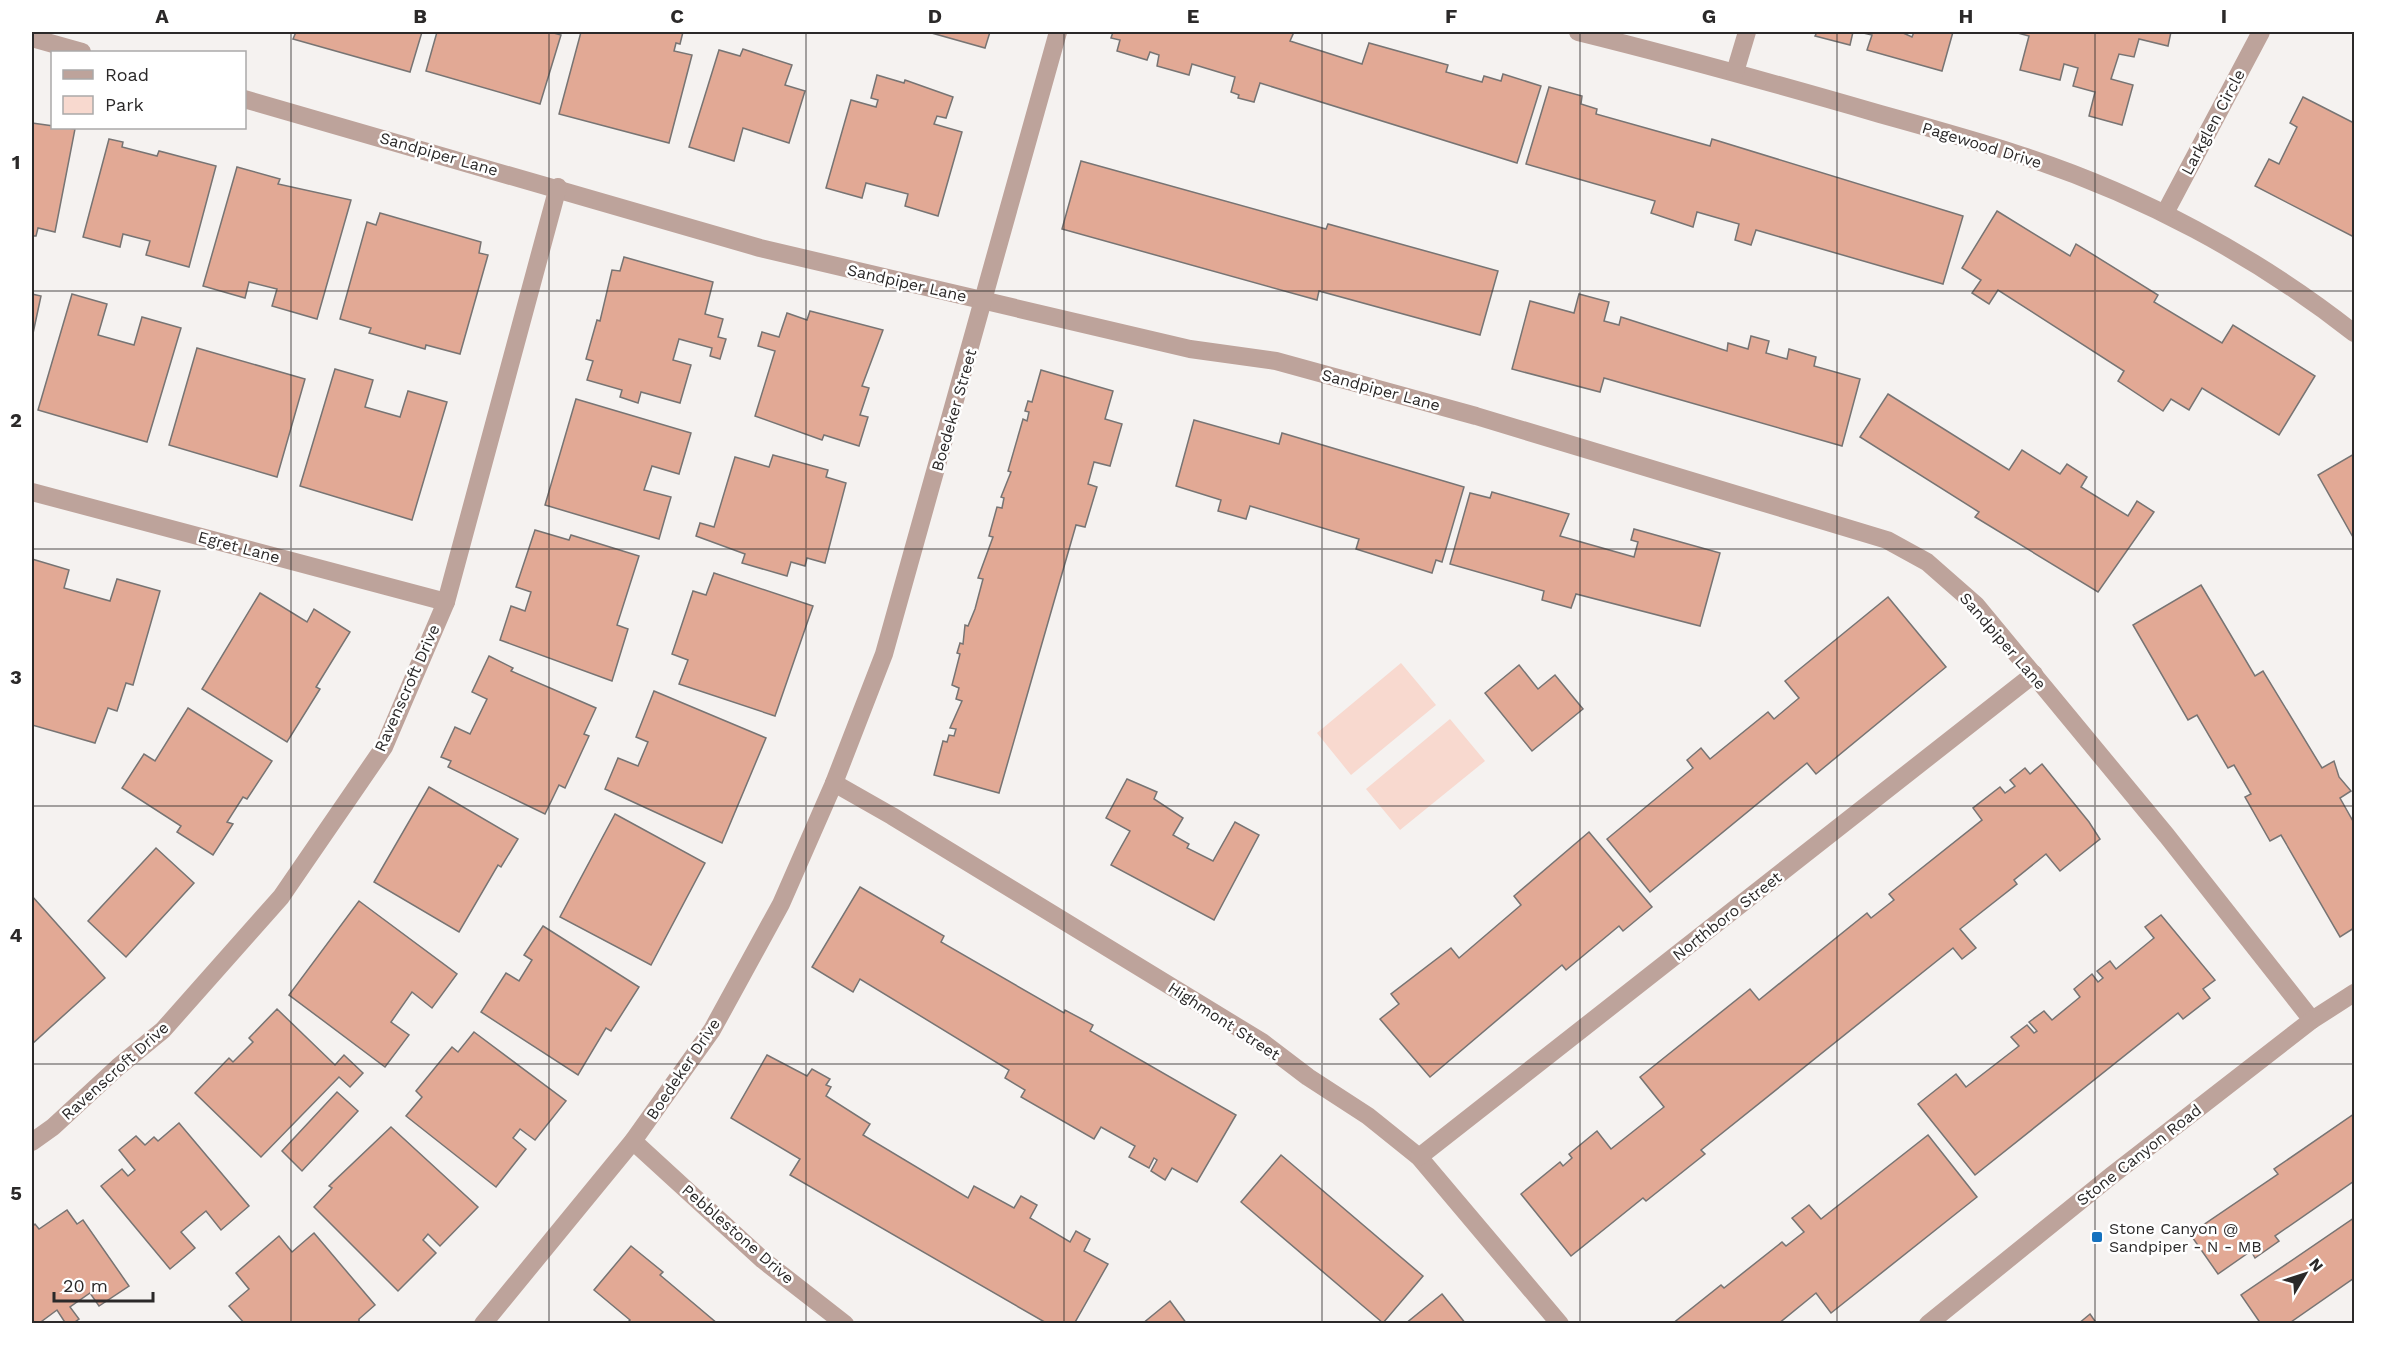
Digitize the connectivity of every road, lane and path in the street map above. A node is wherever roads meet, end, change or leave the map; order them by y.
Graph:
1 (1058, 32) edge
2 (1578, 32) edge
3 (1748, 32) edge
4 (2261, 32) edge
5 (32, 38) edge
6 (78, 51) edge
7 (1735, 72) junction
8 (246, 100) edge
9 (558, 188) junction
10 (2165, 213) junction
11 (984, 302) junction
12 (2355, 333) edge
13 (32, 492) edge
14 (446, 602) junction
15 (2034, 674) junction
16 (834, 783) junction
17 (2355, 993) edge
18 (2312, 1020) junction
19 (633, 1141) junction
20 (32, 1142) edge
21 (1419, 1158) junction
22 (483, 1323) edge
23 (845, 1323) edge
24 (1560, 1323) edge
25 (1928, 1323) edge

1 - 11 street, Boedeker Street
2 - 7 street, Pagewood Drive
3 - 7 street
4 - 10 street, Larkglen Circle
5 - 6 street
7 - 10 street, Pagewood Drive
8 - 9 street, Sandpiper Lane
9 - 11 street, Sandpiper Lane
9 - 14 street, Ravenscroft Drive
10 - 12 street, Pagewood Drive
11 - 15 street, Sandpiper Lane
11 - 16 street, Boedeker Street
13 - 14 street, Egret Lane
14 - 20 street, Ravenscroft Drive
15 - 18 street, Sandpiper Lane
15 - 21 street, Northboro Street
16 - 19 street, Boedeker Drive
16 - 21 street, Highmont Street
17 - 18 street, Stone Canyon Road
18 - 25 street, Stone Canyon Road
19 - 22 street, Boedeker Drive
19 - 23 street, Pebblestone Drive
21 - 24 street, Highmont Street

